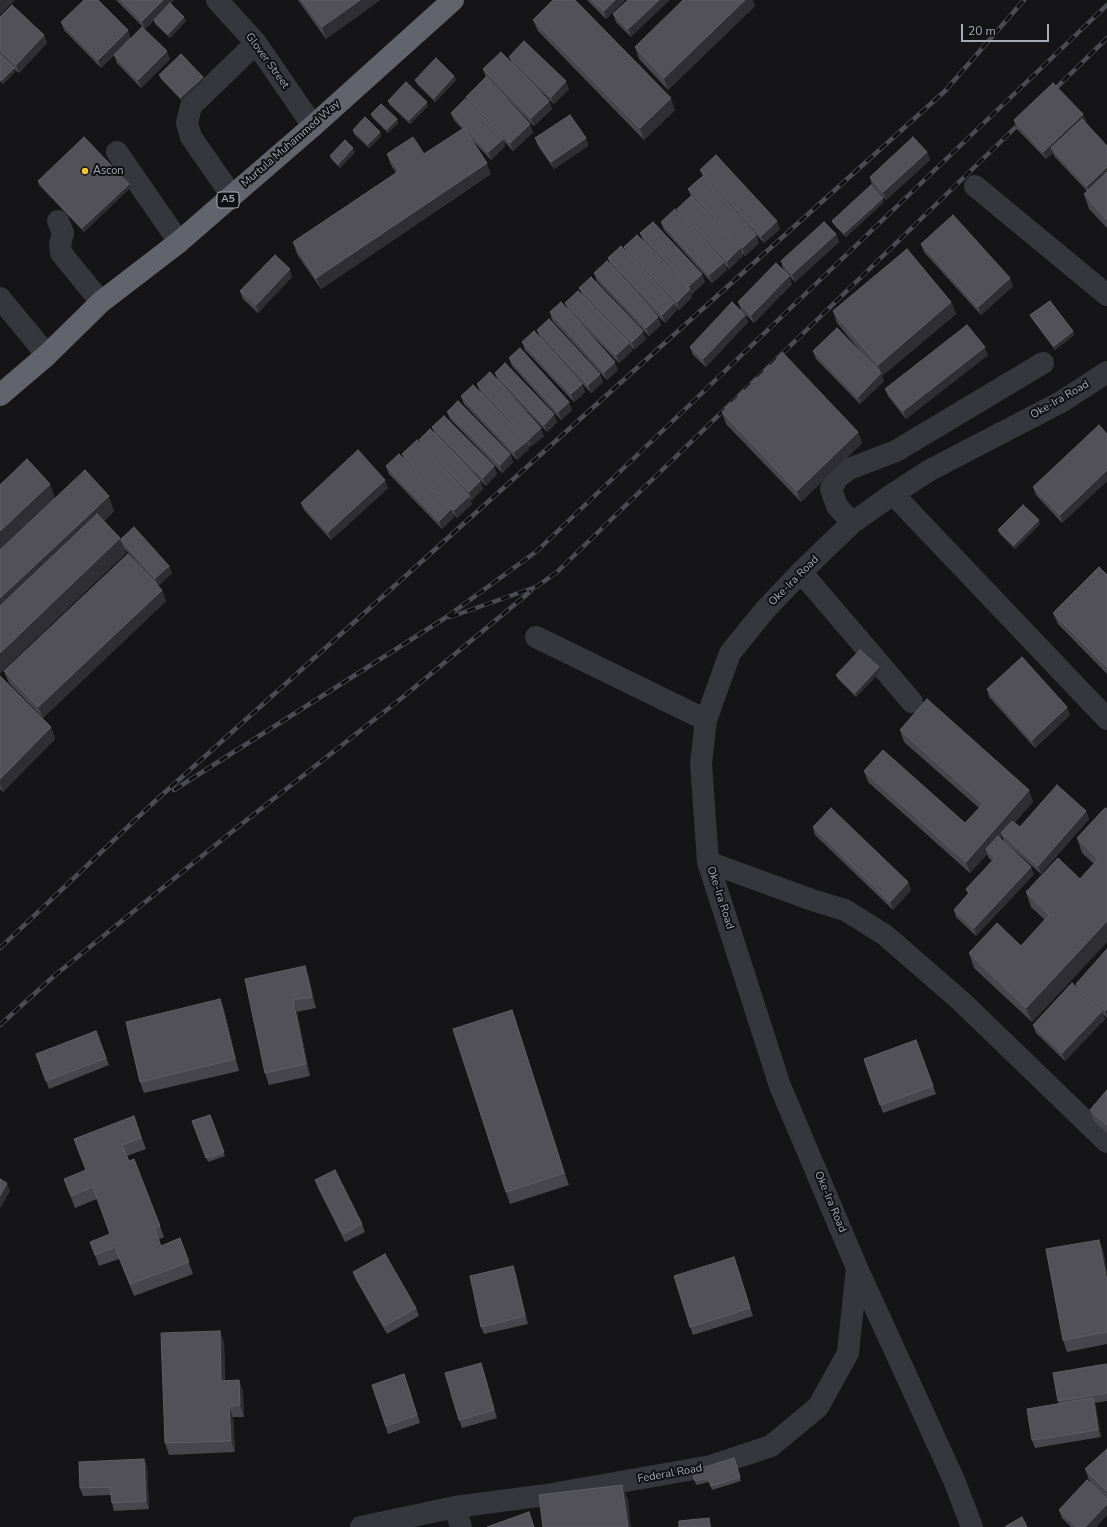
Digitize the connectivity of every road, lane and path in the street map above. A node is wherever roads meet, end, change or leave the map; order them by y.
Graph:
1 (453, 0) edge
2 (226, 3) edge
3 (256, 43) junction
4 (313, 126) junction
5 (117, 152) dead end
6 (975, 186) dead end
7 (232, 196) junction
8 (58, 222) dead end
9 (179, 242) junction
10 (1107, 295) edge
11 (0, 298) edge
12 (101, 302) junction
13 (47, 355) junction
14 (1043, 363) dead end
15 (1107, 372) edge
16 (0, 395) edge
17 (893, 494) junction
18 (852, 523) junction
19 (801, 572) junction
20 (536, 637) dead end
21 (912, 702) dead end
22 (1107, 719) edge
23 (706, 720) junction
24 (708, 862) junction
25 (1107, 1142) edge
26 (857, 1268) junction
27 (458, 1517) edge
28 (361, 1527) edge
29 (972, 1527) edge

1 - 4 highway, Murtula Muhammed Way / A5
2 - 3 street, Glover Street
3 - 4 street, Glover Street
3 - 7 street
4 - 7 highway, Murtula Muhammed Way / A5
5 - 9 street
6 - 10 street
7 - 9 highway, Murtula Muhammed Way / A5
8 - 12 street
9 - 12 highway, Murtula Muhammed Way / A5
11 - 13 street
12 - 13 highway, Murtula Muhammed Way / A5
13 - 16 highway, Murtula Muhammed Way / A5
14 - 18 street
15 - 17 street, Oke-Ira Road
17 - 18 street, Oke-Ira Road
17 - 22 street
18 - 19 street, Oke-Ira Road
19 - 21 street
19 - 23 street, Oke-Ira Road
20 - 23 street
23 - 24 street, Oke-Ira Road
24 - 25 street
24 - 26 street, Oke-Ira Road
26 - 27 street, Federal Road
26 - 29 street, Oke-Ira Road
27 - 28 street, Federal Road

